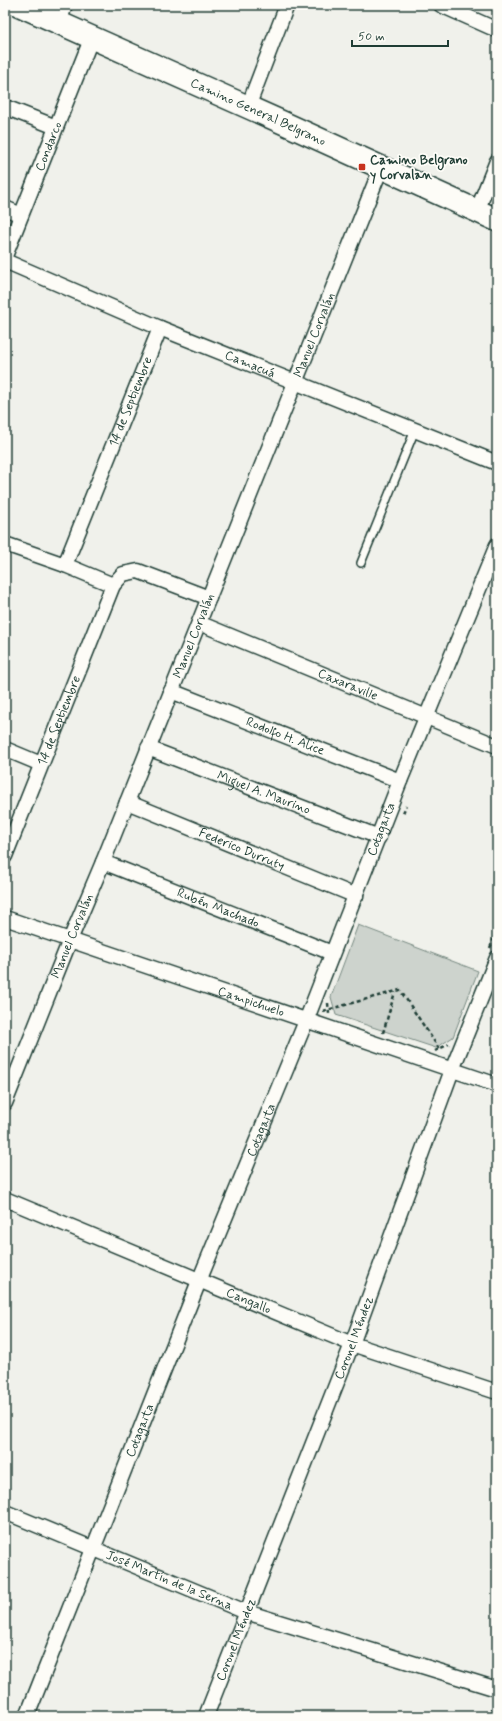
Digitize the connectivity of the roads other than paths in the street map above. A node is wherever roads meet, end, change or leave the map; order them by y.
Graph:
1 (19, 5) edge
2 (287, 5) edge
3 (442, 5) edge
4 (62, 14) edge
5 (497, 30) edge
6 (92, 37) junction
7 (5, 107) edge
8 (248, 107) junction
9 (56, 127) junction
10 (497, 161) edge
11 (381, 168) junction
12 (5, 208) edge
13 (476, 211) junction
14 (21, 215) junction
15 (497, 220) edge
16 (5, 256) edge
17 (5, 261) edge
18 (160, 328) junction
19 (296, 381) junction
20 (415, 430) junction
21 (497, 463) edge
22 (5, 544) edge
23 (497, 545) edge
24 (361, 563) dead end
25 (64, 565) junction
26 (112, 585) junction
27 (209, 598) junction
28 (199, 623) junction
29 (171, 691) junction
30 (428, 716) junction
31 (497, 746) edge
32 (148, 748) junction
33 (5, 749) edge
34 (41, 764) junction
35 (400, 781) junction
36 (127, 802) junction
37 (379, 837) junction
38 (5, 856) edge
39 (103, 862) junction
40 (356, 896) junction
41 (5, 918) edge
42 (70, 940) junction
43 (332, 953) junction
44 (493, 955) edge
45 (306, 1021) junction
46 (447, 1068) junction
47 (497, 1085) edge
48 (5, 1103) edge
49 (5, 1198) edge
50 (199, 1281) junction
51 (352, 1344) junction
52 (497, 1392) edge
53 (5, 1512) edge
54 (94, 1550) junction
55 (246, 1612) junction
56 (497, 1689) edge
57 (27, 1716) edge
58 (206, 1716) edge

1 - 4 main road, Camino General Belgrano
2 - 8 street
3 - 5 street
4 - 6 main road, Camino General Belgrano
6 - 8 main road, Camino General Belgrano
6 - 9 street, Condarco
7 - 9 street
8 - 11 main road, Camino General Belgrano
9 - 14 street, Condarco
10 - 13 street
11 - 13 main road, Camino General Belgrano
11 - 19 street, Manuel Corvalán
12 - 14 street
13 - 15 main road, Camino General Belgrano
14 - 16 street, Condarco
17 - 18 street, Camacuá
18 - 19 street, Camacuá
18 - 25 street, 14 de Septiembre
19 - 20 street, Camacuá
19 - 27 street, Manuel Corvalán
20 - 21 street, Camacuá
20 - 24 lane
22 - 25 street
23 - 30 street, Cotagaita
25 - 26 street
26 - 27 street
26 - 34 street, 14 de Septiembre
27 - 28 street, Manuel Corvalán
28 - 29 street, Manuel Corvalán
28 - 30 street, Caxaraville
29 - 32 street, Manuel Corvalán
29 - 35 street, Rodolfo H. Alice
30 - 31 street, Caxaraville
30 - 35 street, Cotagaita
32 - 36 street, Manuel Corvalán
32 - 37 street, Miguel A. Maurino
33 - 34 street
34 - 38 street, 14 de Septiembre
35 - 37 street, Cotagaita
36 - 39 street, Manuel Corvalán
36 - 40 street, Federico Durruty
37 - 40 street, Cotagaita
39 - 42 street, Manuel Corvalán
39 - 43 street, Rubén Machado
40 - 43 street, Cotagaita
41 - 42 street, Campichuelo
42 - 45 street, Campichuelo
42 - 48 street, Manuel Corvalán
43 - 45 street, Cotagaita
44 - 46 street, Coronel Méndez
45 - 46 street, Campichuelo
45 - 50 street, Cotagaita
46 - 47 street, Campichuelo
46 - 51 street, Coronel Méndez
49 - 50 street, Cangallo
50 - 51 street, Cangallo
50 - 54 street, Cotagaita
51 - 52 street, Cangallo
51 - 55 street, Coronel Méndez
53 - 54 street, José Martín de la Serna
54 - 55 street, José Martín de la Serna
54 - 57 street, Cotagaita
55 - 56 street, José Martín de la Serna
55 - 58 street, Coronel Méndez

